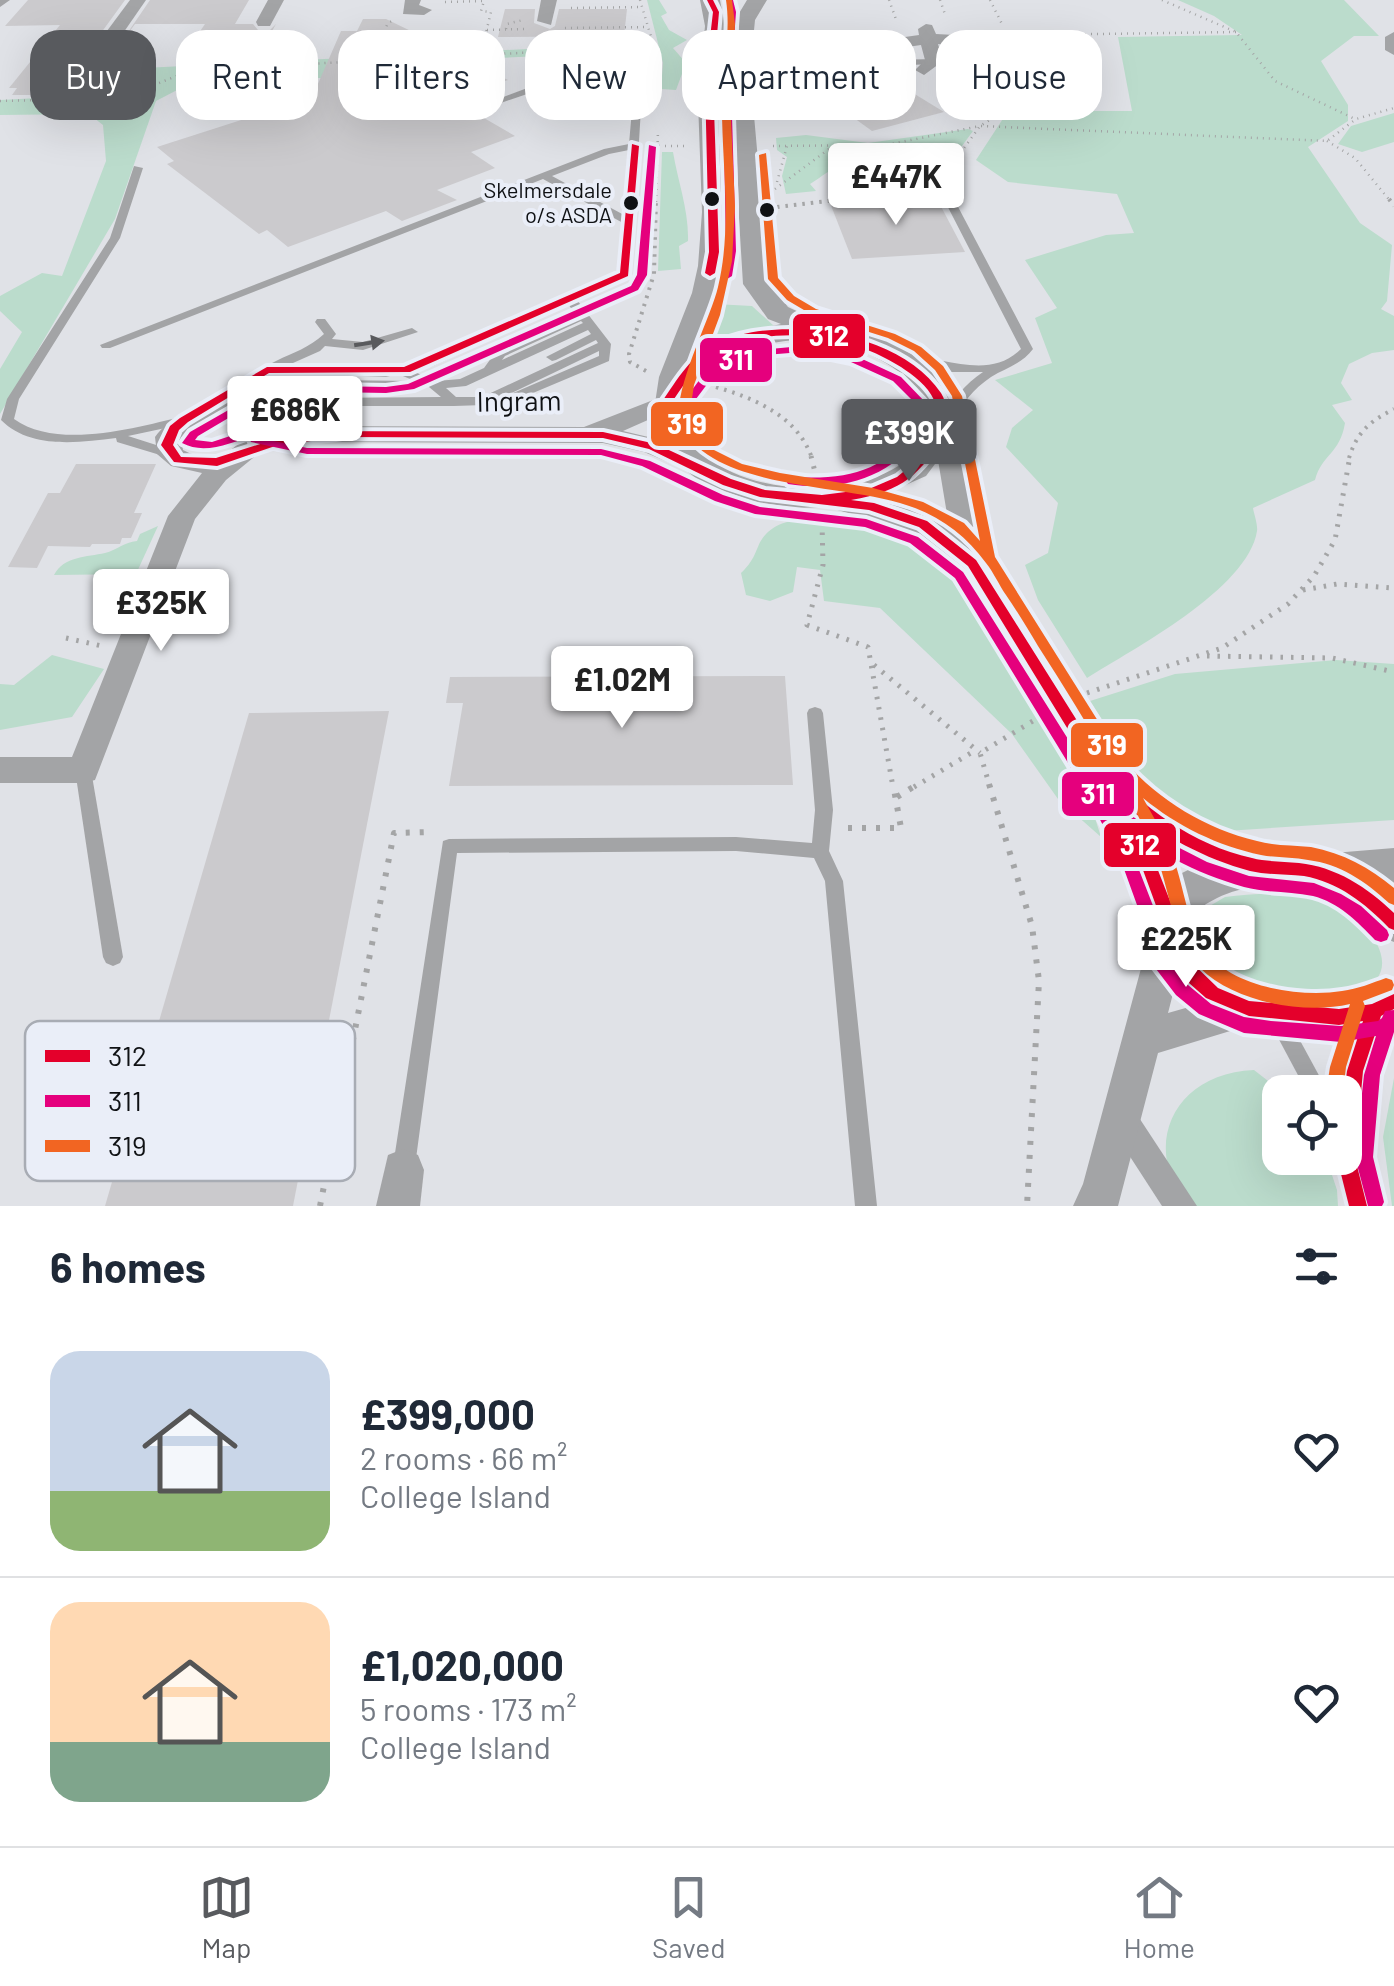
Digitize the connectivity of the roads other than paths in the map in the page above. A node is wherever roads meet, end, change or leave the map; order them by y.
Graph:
1 (138, 0) edge
2 (276, 0) edge
3 (710, 0) edge
4 (757, 0) edge
5 (264, 22) road end
6 (117, 30) edge
7 (743, 30) edge
8 (928, 36) junction
9 (916, 37) edge
10 (936, 37) edge
11 (1394, 37) edge
12 (1394, 50) edge
13 (916, 65) edge
14 (929, 66) joint
15 (637, 120) edge
16 (744, 120) edge
17 (635, 146) junction
18 (138, 168) dead end
19 (547, 177) junction
20 (941, 184) dead end
21 (629, 222) junction
22 (570, 299) junction
23 (321, 322) dead end
24 (593, 330) junction
25 (412, 332) dead end
26 (833, 334) junction
27 (325, 342) junction
28 (106, 345) dead end
29 (900, 357) junction
30 (998, 367) junction
31 (267, 370) junction
32 (402, 371) junction
33 (315, 375) junction
34 (442, 392) junction
35 (670, 393) junction
36 (191, 417) junction
37 (944, 426) junction
38 (578, 433) junction
39 (108, 436) junction
40 (251, 436) junction
41 (174, 457) junction
42 (696, 464) junction
43 (814, 498) junction
44 (182, 516) junction
45 (972, 563) junction
46 (815, 712) dead end
47 (0, 770) edge
48 (83, 770) junction
49 (1102, 772) junction
50 (820, 852) junction
51 (1394, 866) edge
52 (1292, 870) junction
53 (1168, 923) junction
54 (1394, 923) edge
55 (114, 956) dead end
56 (1387, 1007) edge
57 (1262, 1010) junction
58 (1143, 1039) junction
59 (1306, 1075) edge
60 (1355, 1075) edge
61 (1121, 1118) junction
62 (1350, 1175) edge
63 (400, 1188) edge
64 (866, 1206) edge
65 (1095, 1206) edge
66 (1182, 1206) edge
67 (1358, 1206) edge

1 - 6 street
2 - 5 street
3 - 35 street
4 - 7 street
8 - 9 street
8 - 10 street
8 - 14 street
11 - 12 street
13 - 14 lane
15 - 17 lane
16 - 26 street
17 - 19 lane
17 - 21 lane
18 - 39 lane
19 - 21 lane
19 - 28 lane
20 - 30 lane
21 - 22 lane
22 - 24 lane
22 - 32 lane
23 - 27 lane
24 - 34 lane
24 - 34 lane
27 -> 25 lane
26 - 29 street
26 - 35 street
27 - 31 lane
29 - 30 lane
29 - 37 street
30 - 37 lane
31 - 33 lane
31 - 36 lane
32 - 33 lane
32 - 34 lane
33 - 34 lane
33 - 34 lane
33 - 40 lane
35 - 38 street, Ingram
35 - 42 street
36 - 39 lane
36 - 40 street
36 - 41 street
37 - 43 street
37 - 45 street
38 - 40 street, Ingram
38 - 42 street, Ingram
39 - 41 lane
40 - 41 street
40 - 44 street
41 - 44 street
42 - 43 street
43 - 45 street
44 - 48 street
45 - 49 street, bridge
46 - 50 lane
47 - 48 street
48 - 55 lane
49 - 52 street
49 - 53 street
50 - 63 lane
50 - 64 lane
51 - 52 street
52 - 53 street
52 - 54 street
53 - 57 street
53 - 58 street
56 - 57 street
56 - 60 lane
57 - 58 street
57 - 59 lane
58 - 61 street
61 - 65 street
61 - 66 street
62 - 67 lane

